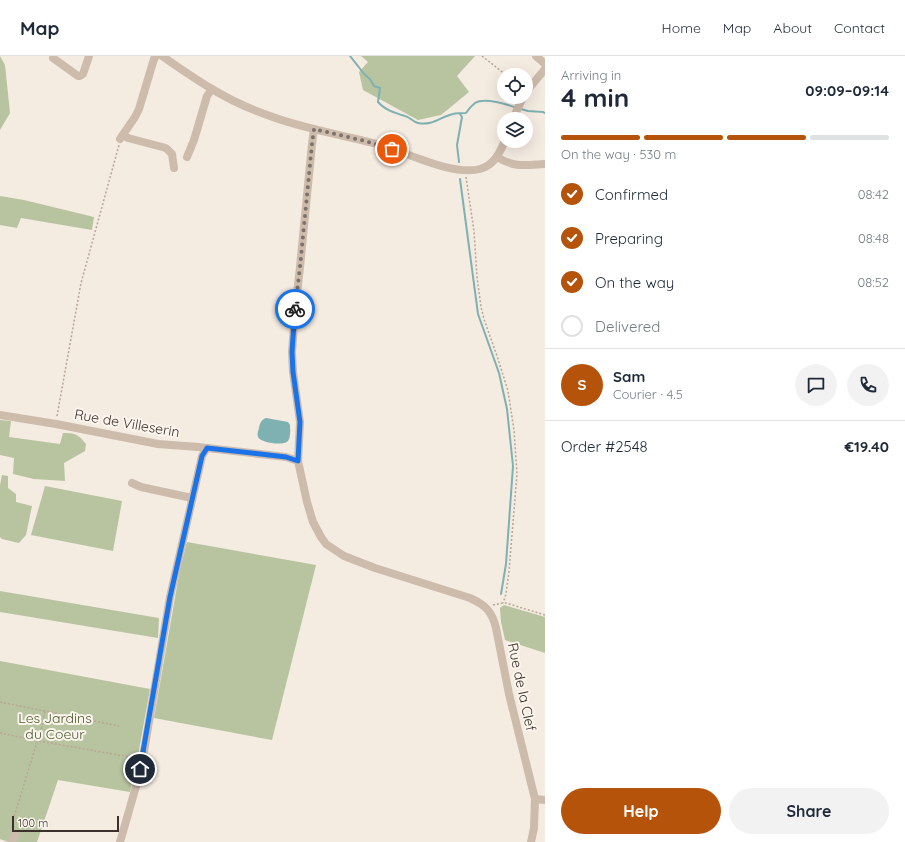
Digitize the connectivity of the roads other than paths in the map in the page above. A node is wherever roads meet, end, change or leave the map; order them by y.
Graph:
1 (89, 56) edge
2 (156, 56) edge
3 (162, 56) edge
4 (536, 56) edge
5 (54, 58) dead end
6 (545, 64) edge
7 (545, 69) edge
8 (533, 84) edge
9 (212, 89) junction
10 (314, 129) junction
11 (502, 148) edge
12 (187, 157) dead end
13 (497, 157) junction
14 (545, 164) edge
15 (174, 168) dead end
16 (0, 415) edge
17 (207, 448) junction
18 (298, 461) junction
19 (132, 483) dead end
20 (192, 498) junction
21 (535, 799) junction
22 (545, 800) edge
23 (120, 842) edge
24 (531, 842) edge

1 - 5 street
2 - 15 street
3 - 9 street
4 - 6 street
7 - 8 street
9 - 10 street
9 - 12 street
10 - 13 street
10 - 18 street
11 - 13 street
13 - 14 street
16 - 17 street, Rue de Villeserin
17 - 18 street, Rue de Villeserin
17 - 20 street
18 - 21 street, Rue de la Clef
19 - 20 street
20 - 23 street
21 - 22 street
21 - 24 street, Rue de la Clef

